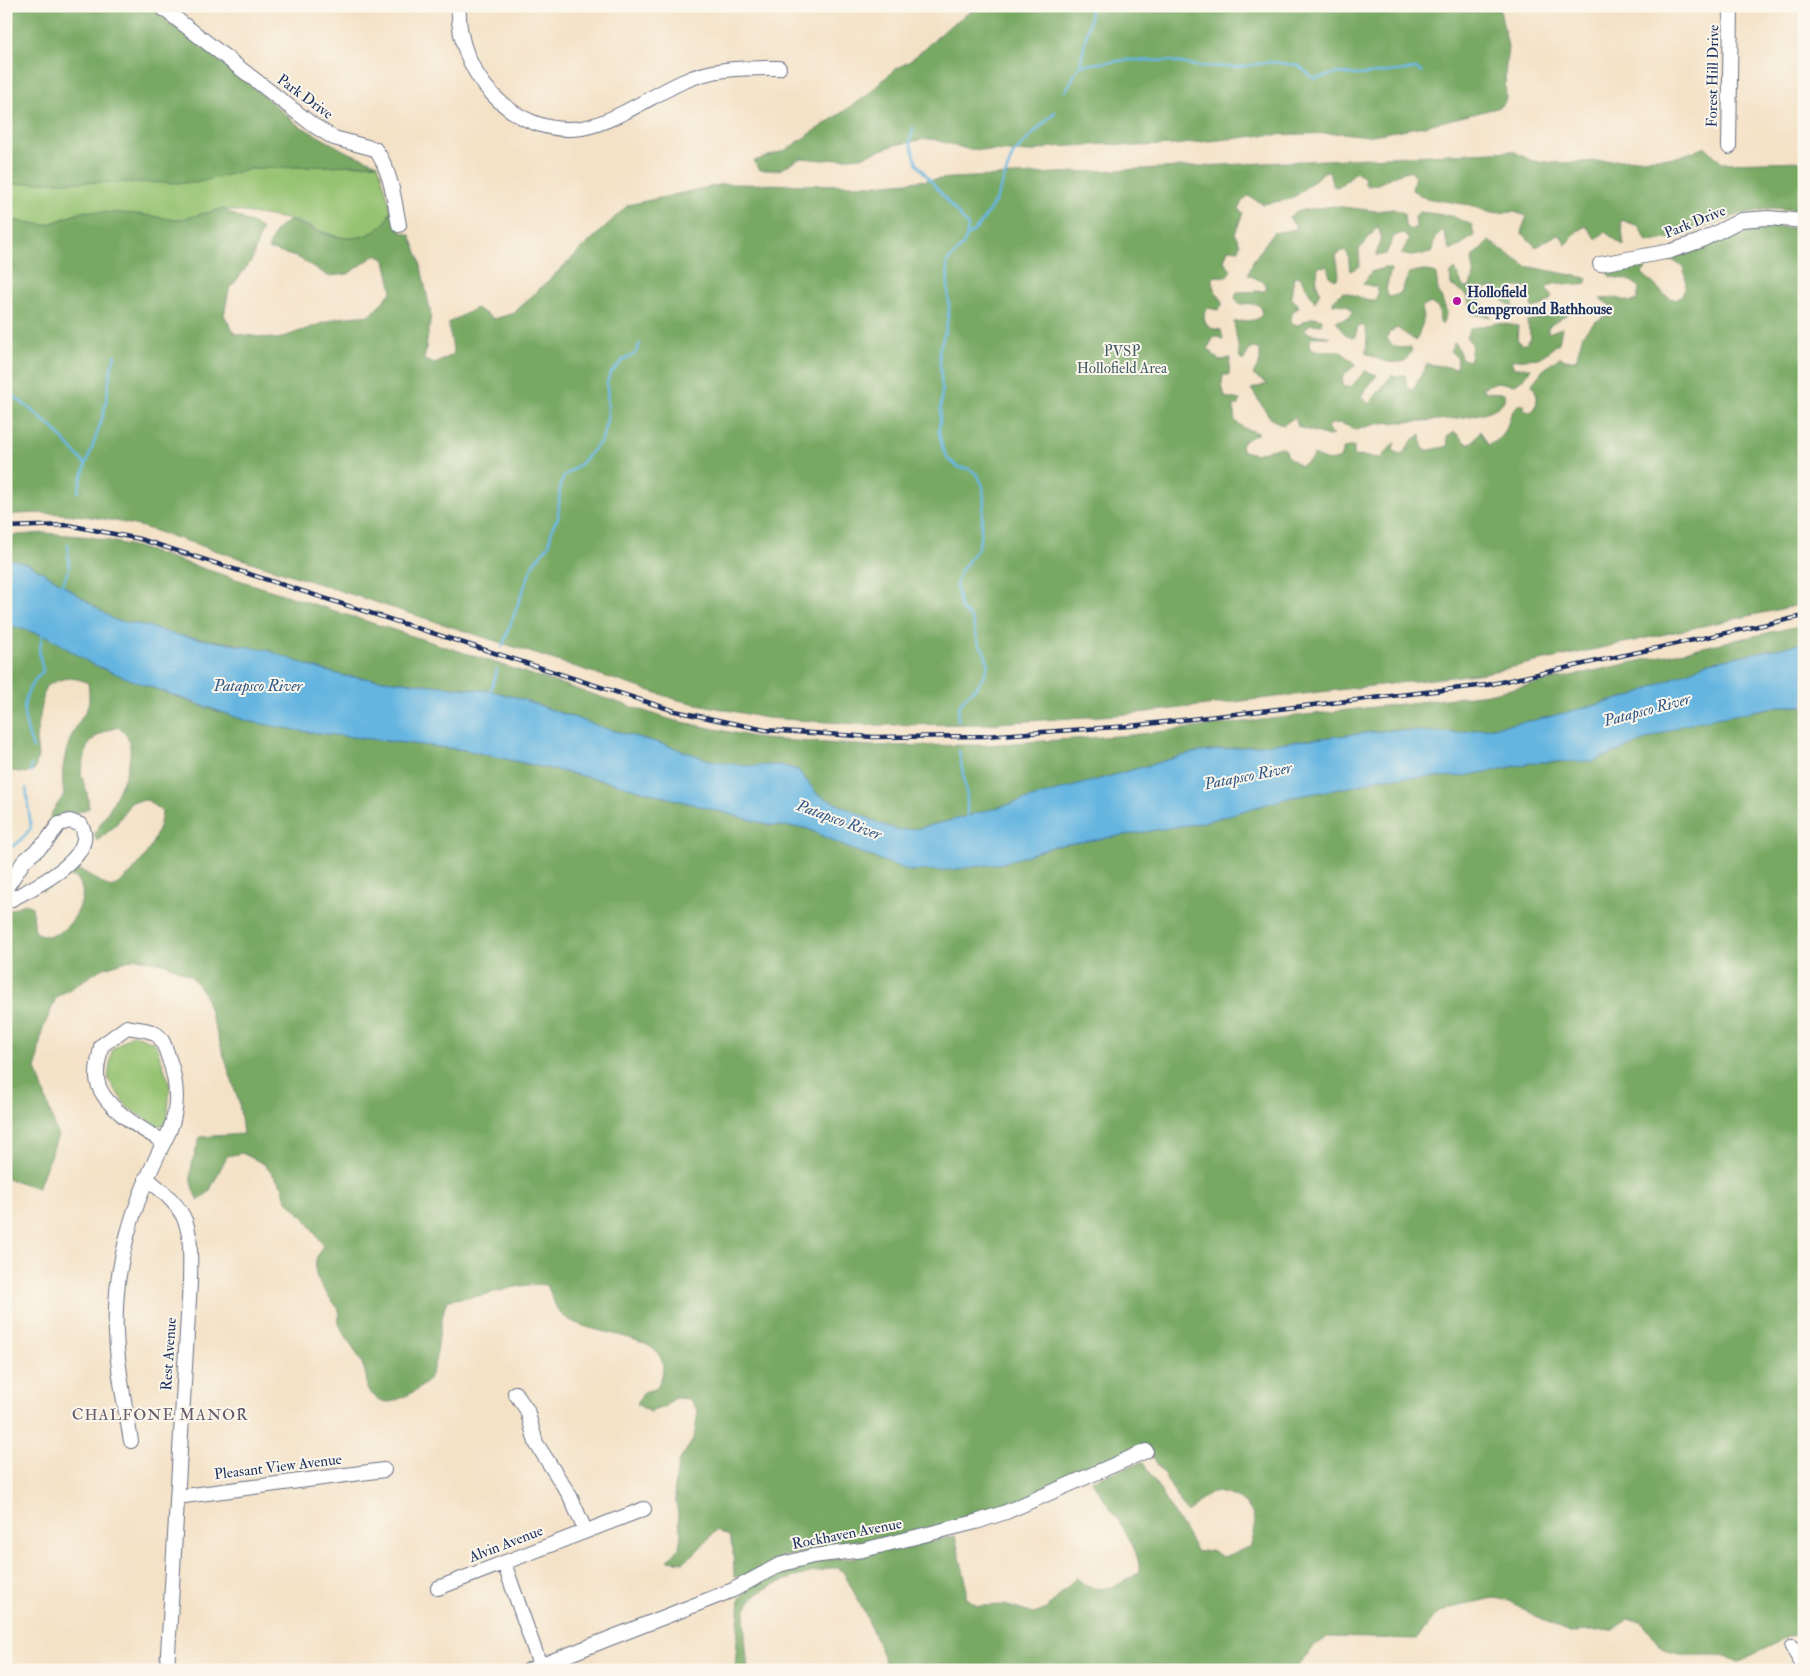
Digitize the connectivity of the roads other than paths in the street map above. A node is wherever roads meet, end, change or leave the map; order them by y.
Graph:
1 (160, 6) edge
2 (459, 6) edge
3 (1731, 6) edge
4 (779, 68) dead end
5 (1728, 147) dead end
6 (1804, 221) edge
7 (399, 224) dead end
8 (1600, 264) dead end
9 (6, 888) edge
10 (6, 902) edge
11 (164, 1142) junction
12 (146, 1178) junction
13 (515, 1393) dead end
14 (131, 1441) dead end
15 (1146, 1450) dead end
16 (384, 1470) dead end
17 (176, 1497) junction
18 (644, 1509) dead end
19 (586, 1530) junction
20 (504, 1563) junction
21 (438, 1588) dead end
22 (1792, 1647) dead end
23 (1804, 1666) edge
24 (535, 1667) edge
25 (167, 1670) edge

1 - 7 street, Park Drive
2 - 4 street
3 - 5 street, Forest Hill Drive
6 - 8 street, Park Drive
9 - 10 street
11 - 11 street
11 - 12 street
12 - 14 street
12 - 17 street, Rest Avenue
13 - 19 street
15 - 24 street, Rockhaven Avenue
16 - 17 street, Pleasant View Avenue
17 - 25 street, Rest Avenue
18 - 19 street, Alvin Avenue
19 - 20 street, Alvin Avenue
20 - 21 street, Alvin Avenue
20 - 24 street
22 - 23 street

